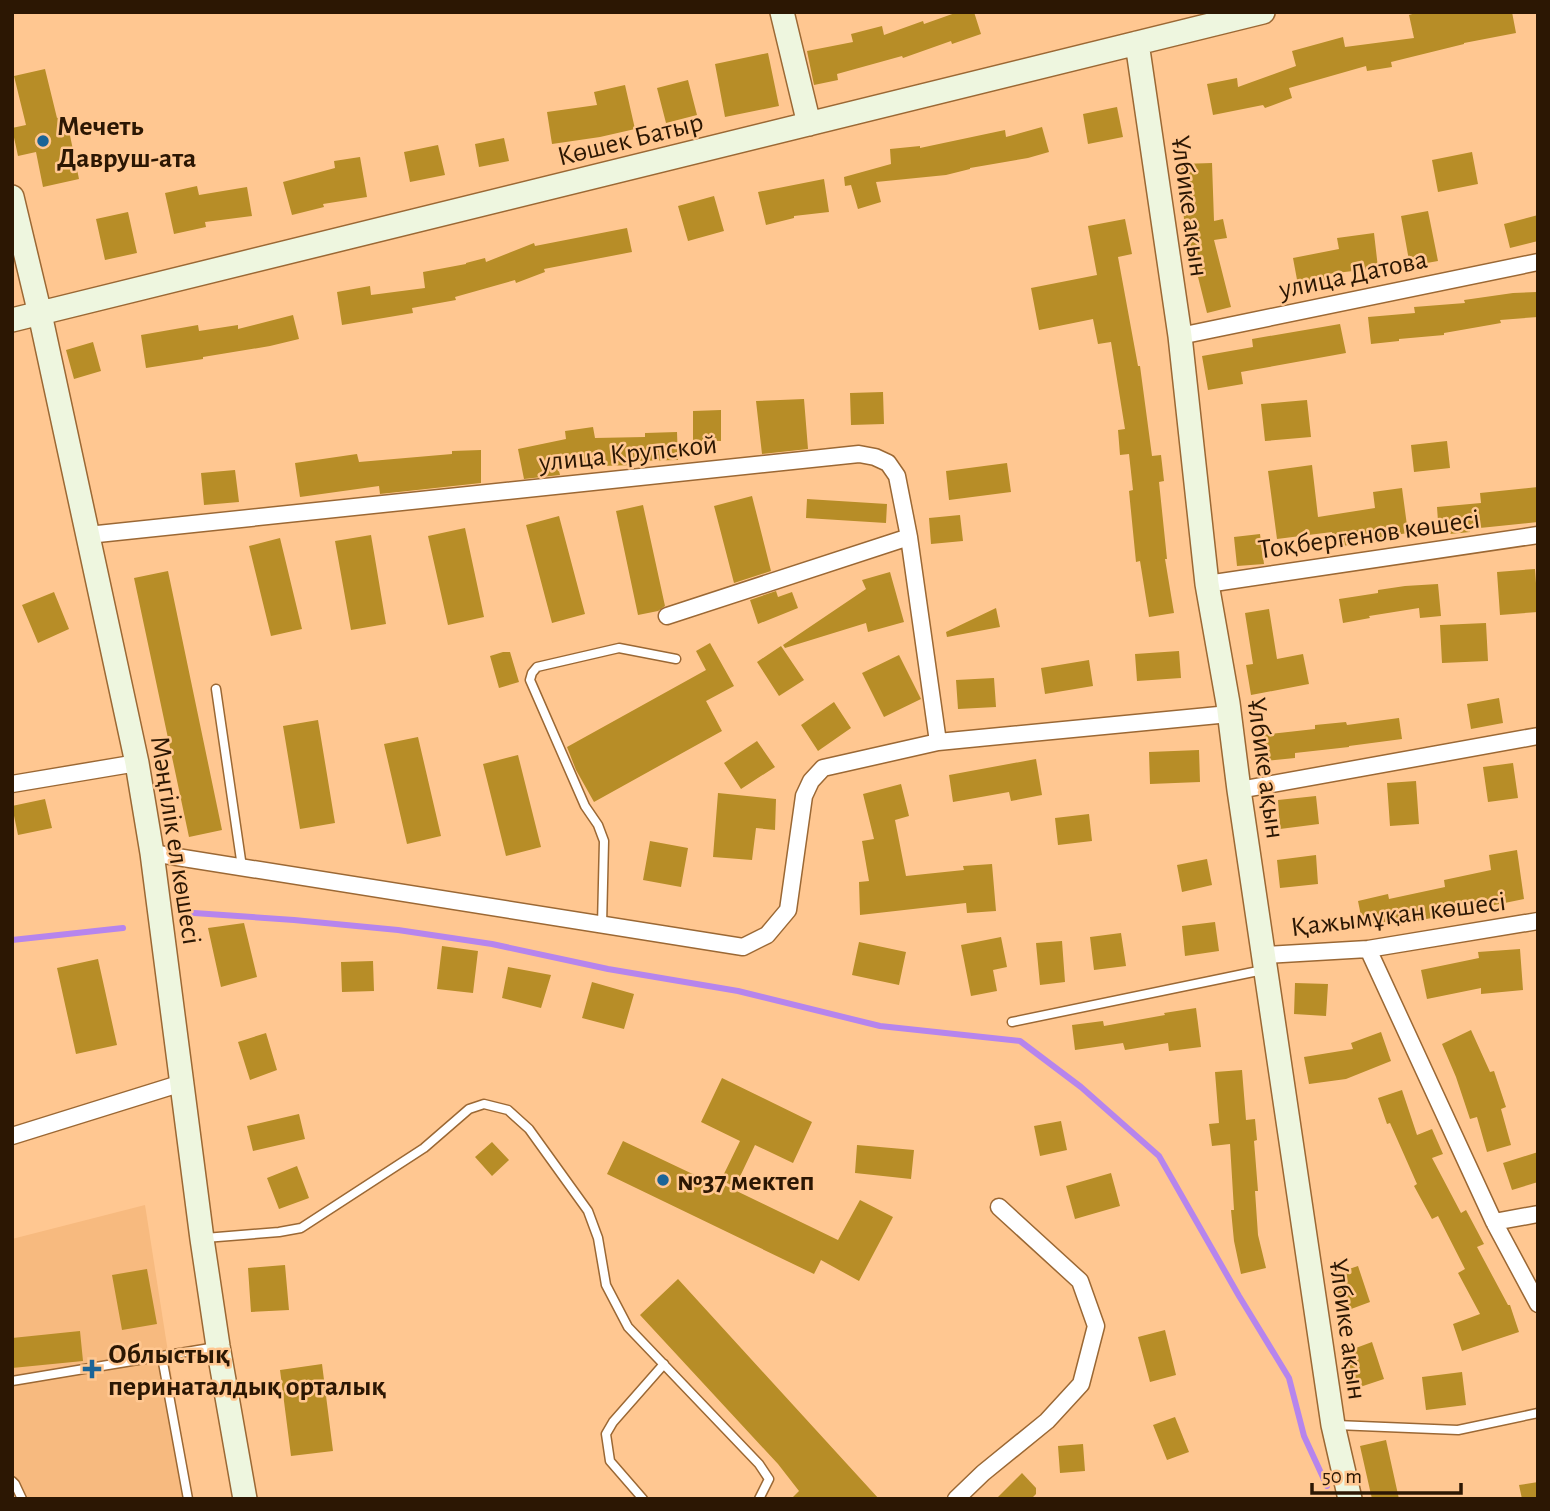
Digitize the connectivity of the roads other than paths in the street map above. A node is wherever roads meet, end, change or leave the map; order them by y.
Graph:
1 (782, 12) edge
2 (1263, 12) edge
3 (1137, 43) junction
4 (809, 124) junction
5 (12, 197) edge
6 (1538, 262) edge
7 (40, 314) junction
8 (12, 320) edge
9 (1180, 336) junction
10 (88, 535) junction
11 (1538, 535) edge
12 (909, 537) junction
13 (1207, 584) junction
14 (667, 616) dead end
15 (676, 659) dead end
16 (216, 689) dead end
17 (1229, 714) junction
18 (1538, 736) edge
19 (939, 743) junction
20 (136, 763) junction
21 (12, 784) edge
22 (1239, 790) junction
23 (152, 853) junction
24 (242, 867) junction
25 (1538, 921) edge
26 (602, 925) junction
27 (1368, 949) junction
28 (1265, 962) junction
29 (1012, 1022) dead end
30 (183, 1083) junction
31 (12, 1136) edge
32 (999, 1207) dead end
33 (1538, 1214) edge
34 (1494, 1222) junction
35 (202, 1239) junction
36 (1538, 1304) edge
37 (218, 1346) junction
38 (162, 1357) junction
39 (664, 1364) junction
40 (12, 1381) edge
41 (1538, 1413) edge
42 (1333, 1425) junction
43 (12, 1481) edge
44 (22, 1499) edge
45 (188, 1499) edge
46 (245, 1499) edge
47 (643, 1499) edge
48 (759, 1499) edge
49 (956, 1499) edge
50 (1350, 1499) edge

1 - 4 street
2 - 3 street, Көшек Батыр
3 - 4 street, Көшек Батыр
3 - 9 street, Ұлбике ақын
4 - 7 street, Көшек Батыр
5 - 7 street, Мәңгілік ел көшесі
6 - 9 street, улица Датова
7 - 8 street, Көшек Батыр
7 - 10 street, Мәңгілік ел көшесі
9 - 13 street, Ұлбике ақын
10 - 12 street, улица Крупской
10 - 20 street, Мәңгілік ел көшесі
11 - 13 street, Тоқбергенов көшесі
12 - 14 street
12 - 19 street, улица Крупской
13 - 17 street, Ұлбике ақын
15 - 26 lane
16 - 24 lane
17 - 19 street
17 - 22 street, Ұлбике ақын
18 - 22 street
19 - 26 street
20 - 21 street
20 - 23 street, Мәңгілік ел көшесі
22 - 28 street, Ұлбике ақын
23 - 24 street
23 - 30 street, Мәңгілік ел көшесі
24 - 26 street
25 - 27 street, Қажымұқан көшесі
27 - 28 street, Қажымұқан көшесі
27 - 34 street
28 - 29 lane
28 - 42 street, Ұлбике ақын
30 - 31 street
30 - 35 street, Мәңгілік ел көшесі
32 - 49 street
33 - 34 street
34 - 36 street
35 - 37 street, Мәңгілік ел көшесі
35 - 39 lane
37 - 38 lane
37 - 46 street, Мәңгілік ел көшесі
38 - 40 lane
38 - 45 lane
39 - 47 lane
39 - 48 lane
41 - 42 lane
42 - 50 street, Ұлбике ақын
43 - 44 lane

